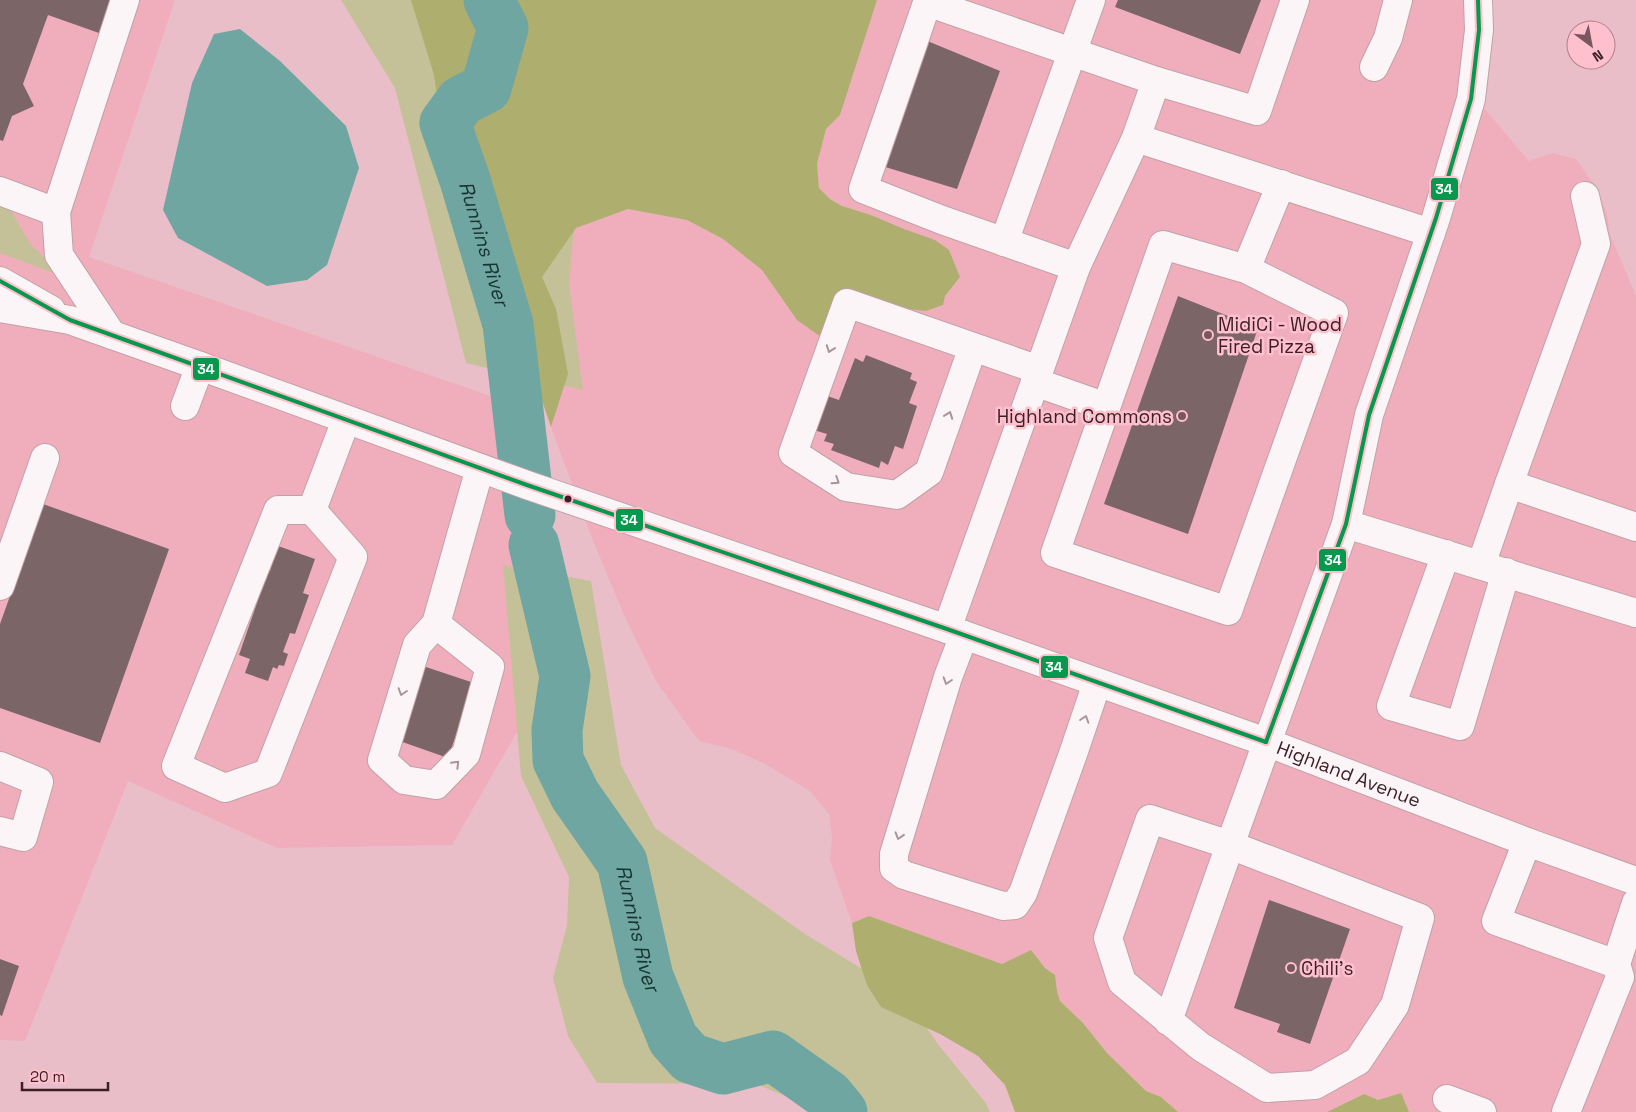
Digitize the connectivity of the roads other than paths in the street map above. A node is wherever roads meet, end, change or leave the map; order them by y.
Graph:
1 (125, 0) edge
2 (1091, 0) edge
3 (1295, 0) edge
4 (1398, 0) edge
5 (1478, 0) edge
6 (928, 1) edge
7 (1072, 52) junction
8 (1374, 67) dead end
9 (1156, 81) junction
10 (1136, 138) junction
11 (1281, 184) junction
12 (0, 191) edge
13 (1585, 196) dead end
14 (56, 212) junction
15 (1431, 233) junction
16 (1004, 242) junction
17 (1076, 266) junction
18 (1246, 269) junction
19 (0, 281) edge
20 (0, 308) edge
21 (70, 320) junction
22 (112, 335) junction
23 (974, 347) junction
24 (200, 366) junction
25 (1037, 376) junction
26 (185, 406) dead end
27 (1106, 407) junction
28 (346, 420) junction
29 (44, 458) dead end
30 (480, 468) junction
31 (1509, 484) junction
32 (312, 510) junction
33 (1346, 524) junction
34 (1636, 527) edge
35 (1446, 554) junction
36 (1481, 565) junction
37 (1506, 572) junction
38 (0, 586) edge
39 (1636, 612) edge
40 (436, 624) junction
41 (956, 632) junction
42 (1096, 683) junction
43 (1266, 742) junction
44 (0, 766) edge
45 (0, 832) edge
46 (1527, 842) junction
47 (1230, 846) junction
48 (1636, 881) edge
49 (1636, 903) edge
50 (1616, 964) junction
51 (1168, 1021) junction
52 (1448, 1099) dead end
53 (1482, 1112) edge
54 (1566, 1112) edge

1 - 14 main road
2 - 7 main road
3 - 9 main road
4 - 8 main road
5 - 15 main road
6 - 7 main road
6 - 16 main road
7 - 9 main road
7 - 16 main road
9 - 10 main road
10 - 11 main road
10 - 17 main road
11 - 15 main road
11 - 18 main road
12 - 14 main road
13 - 31 main road
14 - 22 main road
15 - 33 main road
16 - 17 main road
17 - 25 main road
18 - 27 main road
18 - 27 main road
19 - 21 main road, Highland Avenue
20 - 21 main road, Highland Avenue
21 - 22 main road, Highland Avenue
22 - 24 main road, Highland Avenue
23 -> 23 main road
23 - 25 main road
24 - 26 main road
24 - 28 main road, Highland Avenue
25 - 27 main road
25 - 41 main road
28 - 30 main road, Highland Avenue
28 - 32 main road
29 - 38 main road
30 - 40 main road
30 - 41 main road, Highland Avenue
31 - 34 main road
31 - 36 main road
32 - 32 main road
33 - 35 main road
33 - 43 main road
35 - 36 main road
35 - 37 main road
36 - 37 main road
37 - 39 main road
40 -> 40 main road
41 - 42 main road, Highland Avenue
41 -> 42 main road
42 - 43 main road, Highland Avenue
43 - 46 main road, Highland Avenue
43 - 47 main road
44 - 45 main road
46 - 48 main road, Highland Avenue
46 - 50 main road
47 - 51 main road
47 - 51 main road
47 - 51 main road
49 - 50 main road
50 - 54 main road
52 - 53 main road

